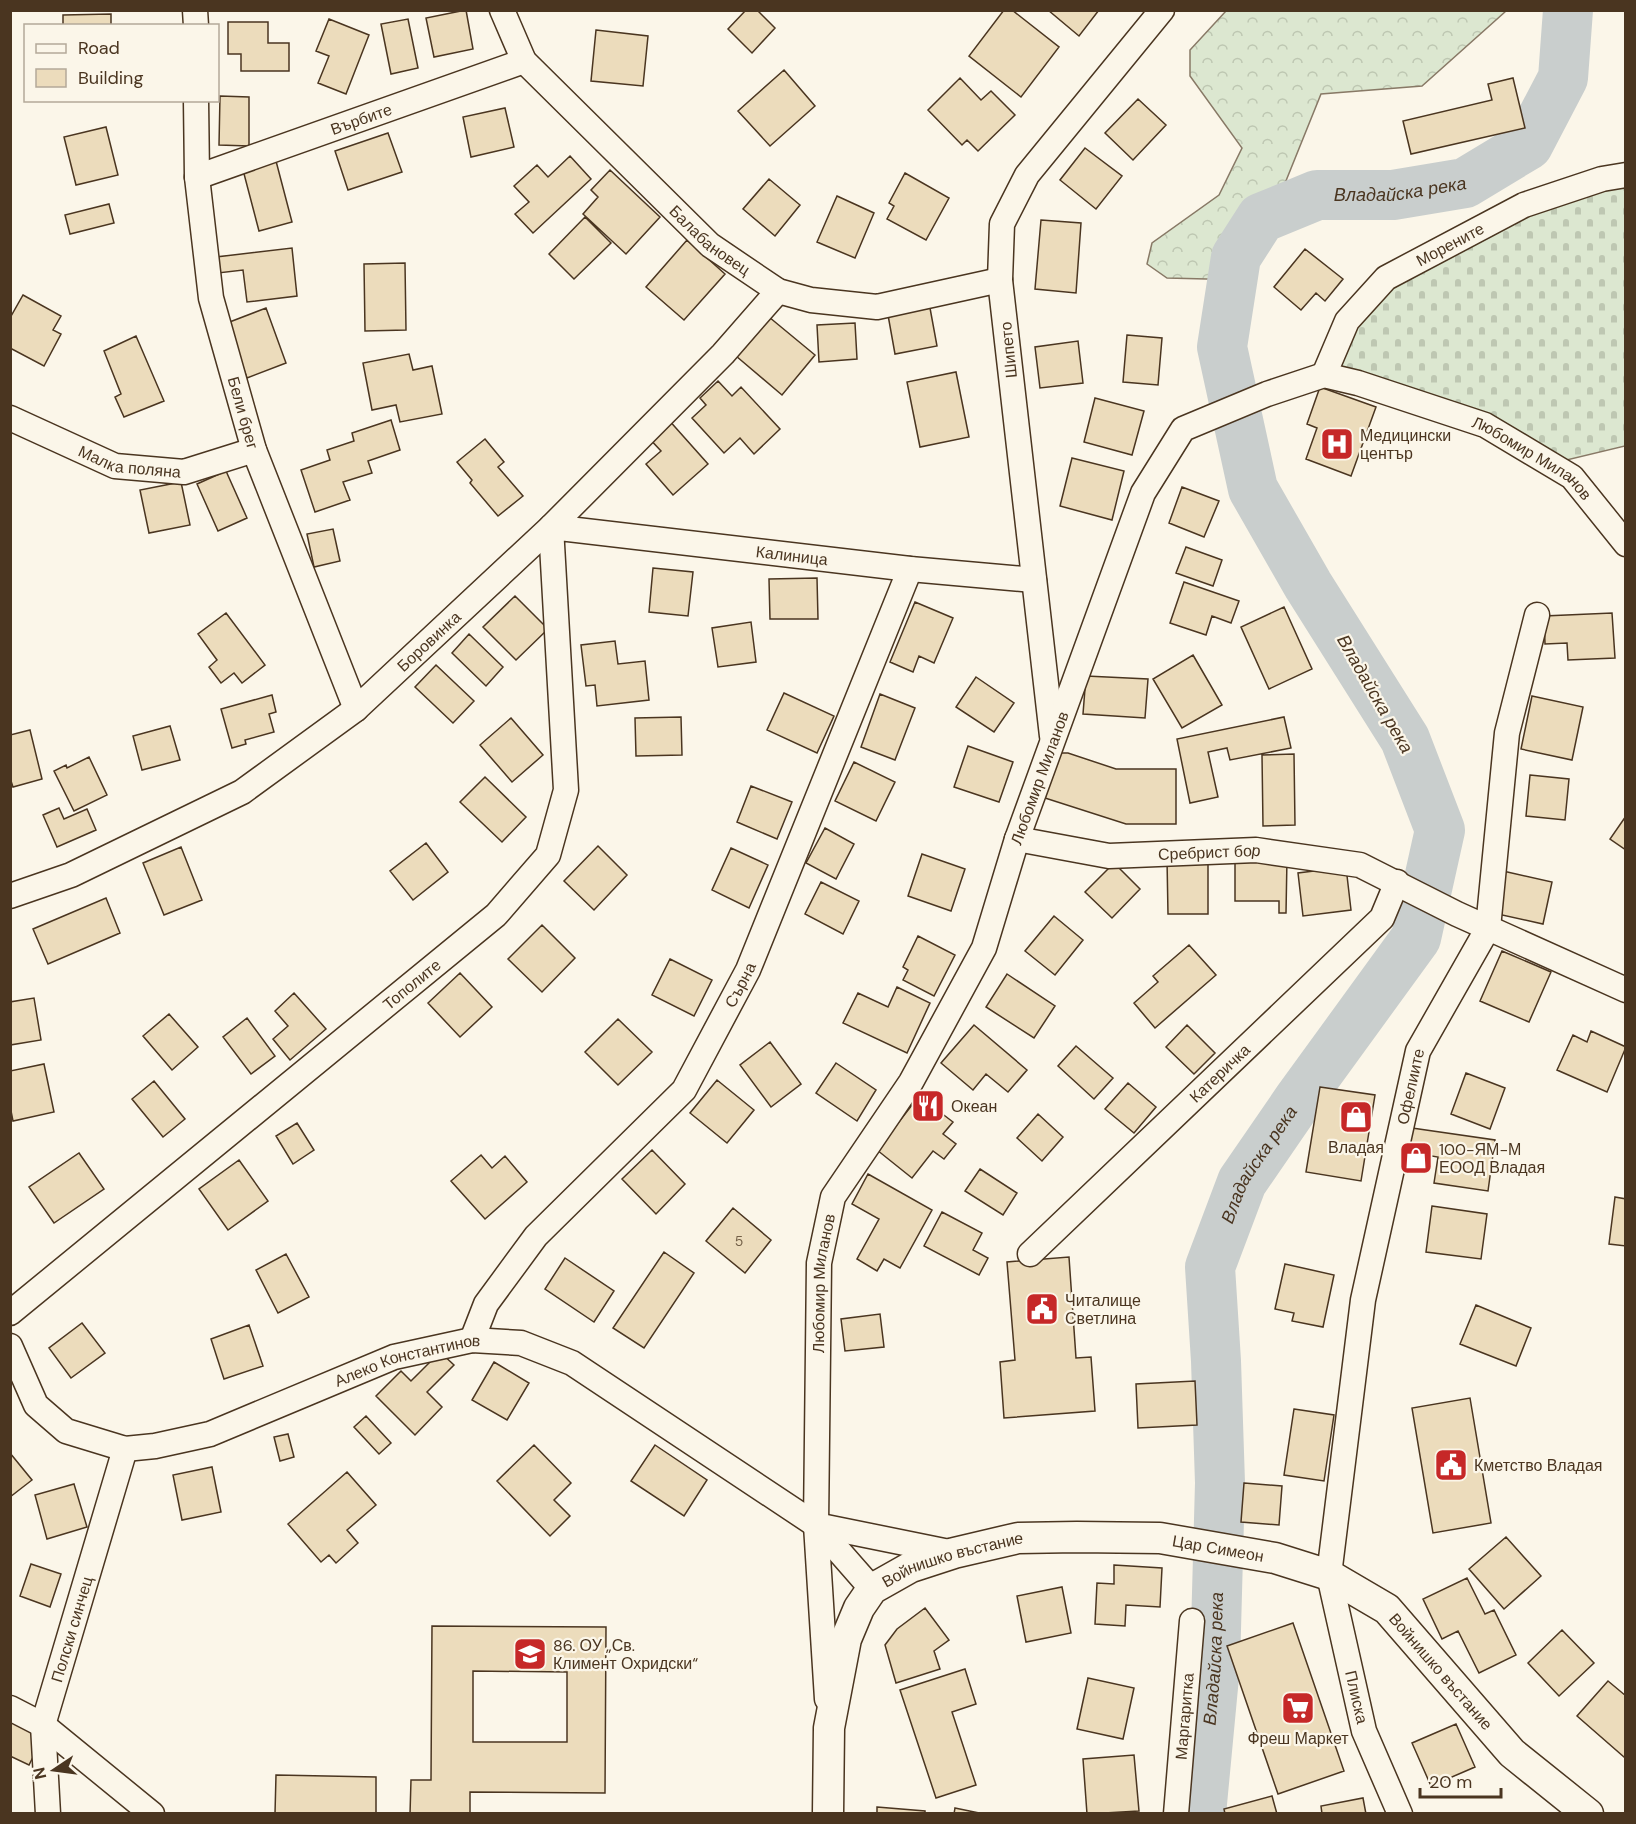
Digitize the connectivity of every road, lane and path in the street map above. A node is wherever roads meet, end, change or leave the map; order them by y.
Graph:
1 (502, 10) edge
2 (1162, 10) edge
3 (524, 61) junction
4 (196, 102) edge
5 (1626, 175) edge
6 (197, 177) junction
7 (1000, 280) junction
8 (778, 291) junction
9 (1324, 375) junction
10 (10, 418) edge
11 (254, 450) junction
12 (551, 527) junction
13 (1626, 544) edge
14 (910, 568) junction
15 (1034, 580) junction
16 (1537, 615) dead end
17 (356, 709) junction
18 (1052, 742) junction
19 (1017, 839) junction
20 (1397, 882) junction
21 (10, 896) edge
22 (1488, 928) junction
23 (1626, 990) edge
24 (1030, 1254) dead end
25 (10, 1312) edge
26 (472, 1340) junction
27 (10, 1346) edge
28 (125, 1449) junction
29 (816, 1525) junction
30 (1160, 1538) joint
31 (954, 1553) junction
32 (1275, 1558) joint
33 (1329, 1575) junction
34 (872, 1589) junction
35 (1192, 1621) dead end
36 (10, 1708) edge
37 (43, 1725) junction
38 (829, 1728) junction
39 (48, 1814) edge
40 (152, 1814) edge
41 (828, 1814) edge
42 (1176, 1814) edge
43 (1400, 1814) edge
44 (1588, 1814) edge

1 - 3 street, Балабановец
2 - 7 street, Шипето
3 - 6 street, Върбите
3 - 8 street, Балабановец
4 - 6 street, Бели брег
5 - 9 street, Морените
6 - 11 street, Бели брег
7 - 8 street, Балабановец
7 - 15 street, Шипето
8 - 12 street, Боровинка
9 - 13 street, Любомир Миланов
9 - 18 street, Любомир Миланов
10 - 11 street, Малка поляна
11 - 17 street, Бели брег
12 - 14 street, Калиница
12 - 17 street, Боровинка
12 - 25 street, Тополите
14 - 15 street, Калиница
14 - 26 street, Сърна
15 - 18 street, Шипето
16 - 22 street, Офелиите
17 - 21 street, Боровинка
18 - 19 street, Любомир Миланов
19 - 20 street, Сребрист бор
19 - 29 street, Любомир Миланов
20 - 22 street, Сребрист бор
20 - 24 street, Катеричка
22 - 23 street
22 - 33 street, Офелиите
26 - 28 street, Алеко Константинов
26 - 29 street, Алеко Константинов
27 - 28 street, Алеко Константинов
28 - 37 street, Полски синчец
29 - 31 street
29 - 34 street
29 - 38 street, Любомир Миланов
30 - 31 street, Войнишко въстание
30 - 32 street, Цар Симеон
31 - 34 street, Войнишко въстание
32 - 33 street, Войнишко въстание
33 - 43 street, Плиска
33 - 44 street, Войнишко въстание
34 - 38 street, Войнишко въстание
35 - 42 street, Маргаритка
36 - 37 street
37 - 39 street, Полски синчец
37 - 40 street
38 - 41 street, Войнишко въстание

